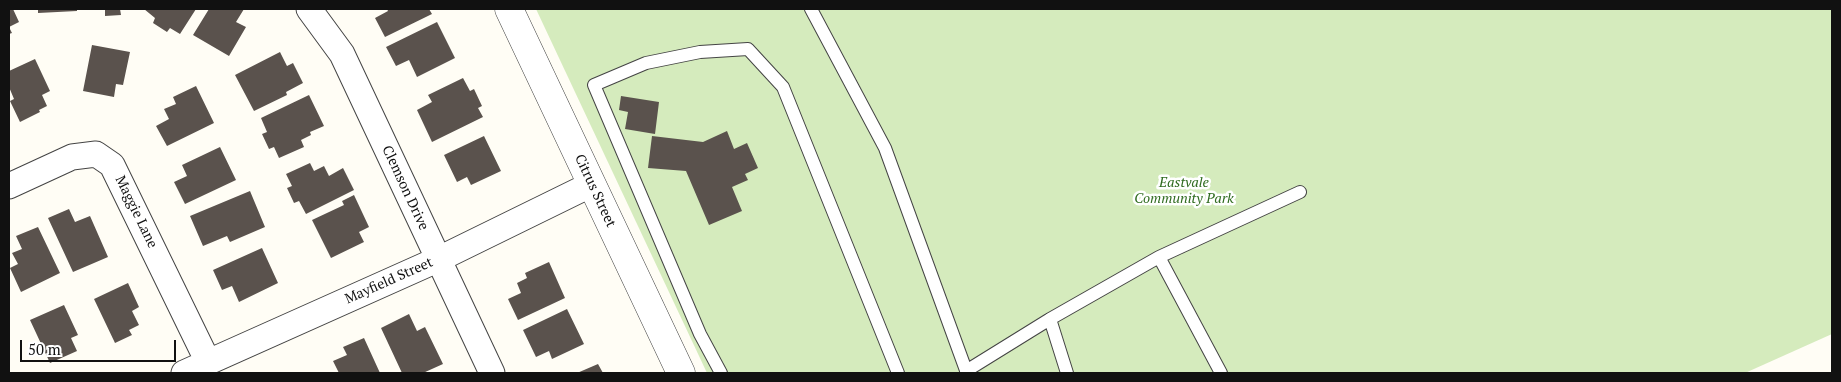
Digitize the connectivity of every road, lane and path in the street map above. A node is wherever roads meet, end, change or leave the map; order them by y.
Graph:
1 (309, 9) edge
2 (509, 9) edge
3 (811, 9) edge
4 (592, 184) junction
5 (9, 186) edge
6 (1300, 192) dead end
7 (1159, 257) junction
8 (439, 259) junction
9 (1050, 319) junction
10 (208, 362) junction
11 (966, 372) edge
12 (184, 373) edge
13 (492, 373) edge
14 (680, 373) edge
15 (721, 373) edge
16 (898, 373) edge
17 (1067, 373) edge
18 (1221, 373) edge

1 - 8 street, Clemson Drive
2 - 4 street, Citrus Street
3 - 11 lane
4 - 8 street, Mayfield Street
4 - 14 street, Citrus Street
5 - 10 street, Maggie Lane
6 - 7 lane
7 - 9 lane
7 - 18 lane
8 - 10 street, Mayfield Street
8 - 13 street, Clemson Drive
9 - 11 lane
9 - 17 lane
10 - 12 street, Mayfield Street
15 - 16 lane

